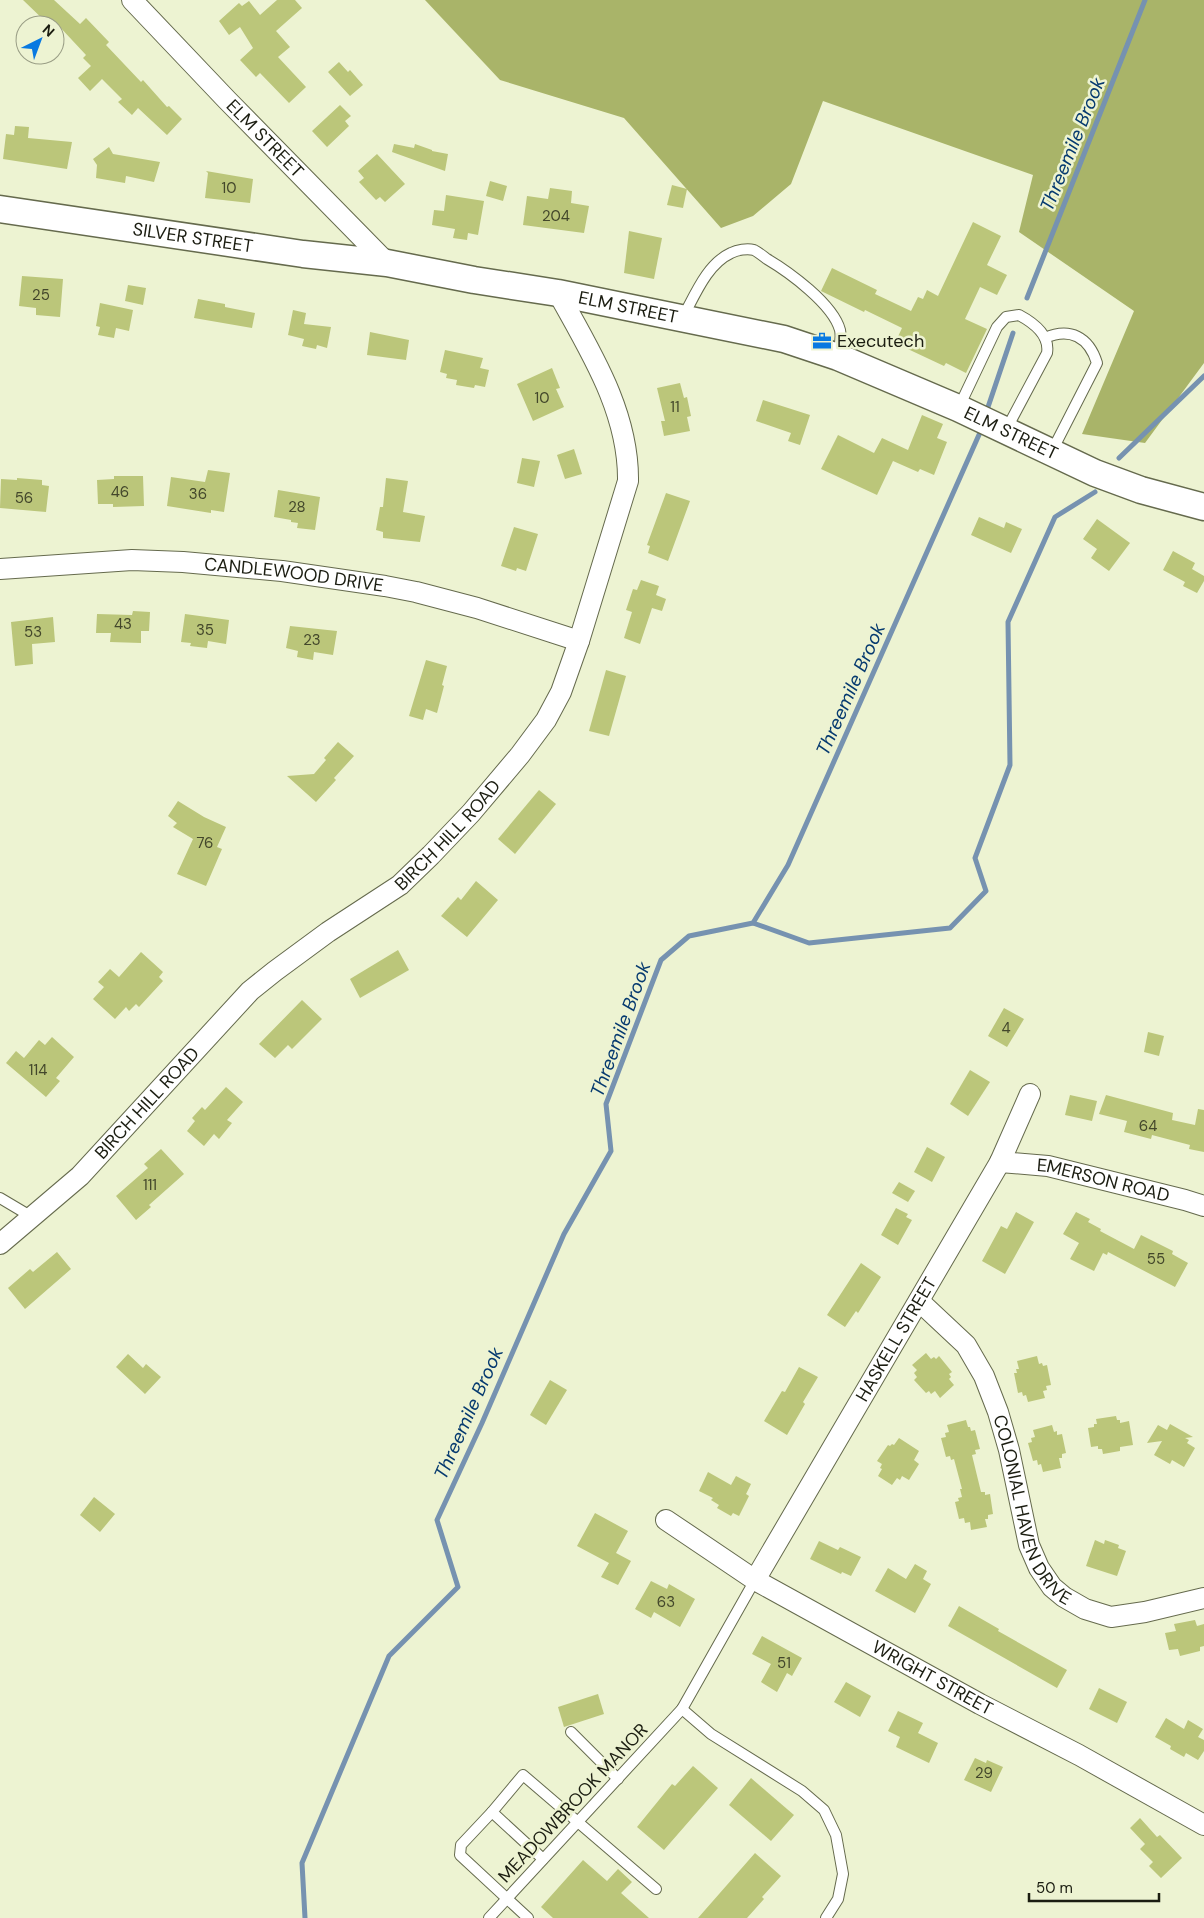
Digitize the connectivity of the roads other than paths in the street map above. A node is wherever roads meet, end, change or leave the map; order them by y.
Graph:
1 (132, 0) edge
2 (0, 209) edge
3 (387, 263) junction
4 (558, 293) junction
5 (683, 318) junction
6 (1045, 338) junction
7 (838, 357) junction
8 (983, 419) junction
9 (1051, 452) junction
10 (1204, 507) edge
11 (0, 570) edge
12 (579, 641) junction
13 (1030, 1094) dead end
14 (1000, 1162) junction
15 (0, 1198) edge
16 (1204, 1206) edge
17 (32, 1218) junction
18 (0, 1244) edge
19 (920, 1301) junction
20 (666, 1520) dead end
21 (755, 1580) junction
22 (1204, 1598) edge
23 (682, 1709) junction
24 (571, 1732) dead end
25 (618, 1779) junction
26 (492, 1812) junction
27 (578, 1821) junction
28 (1204, 1825) edge
29 (543, 1859) junction
30 (656, 1889) dead end
31 (506, 1899) junction
32 (489, 1918) edge
33 (528, 1918) edge
34 (826, 1918) edge

1 - 3 street, ELM STREET
2 - 3 street, SILVER STREET
3 - 4 street, ELM STREET
4 - 5 street, ELM STREET
4 - 12 street, BIRCH HILL ROAD
5 - 7 street, ELM STREET
5 - 7 lane
6 - 8 lane
6 - 8 lane
6 - 9 lane
7 - 8 street, ELM STREET
8 - 9 street, ELM STREET
9 - 10 street, ELM STREET
11 - 12 street, CANDLEWOOD DRIVE
12 - 17 street, BIRCH HILL ROAD
13 - 14 street, HASKELL STREET
14 - 16 street, EMERSON ROAD
14 - 19 street, HASKELL STREET
15 - 17 lane
17 - 18 street, BIRCH HILL ROAD
19 - 21 street, HASKELL STREET
19 - 22 street, COLONIAL HAVEN DRIVE
20 - 21 street, WRIGHT STREET
21 - 23 lane, MEADOWBROOK MANOR
21 - 28 street, WRIGHT STREET
23 - 25 lane, MEADOWBROOK MANOR
23 - 34 lane
24 - 25 lane
25 - 27 lane, MEADOWBROOK MANOR
26 - 27 lane
26 - 29 lane
26 - 31 lane
27 - 29 lane, MEADOWBROOK MANOR
27 - 30 lane
29 - 31 lane, MEADOWBROOK MANOR
31 - 32 lane, MEADOWBROOK MANOR
31 - 33 lane

